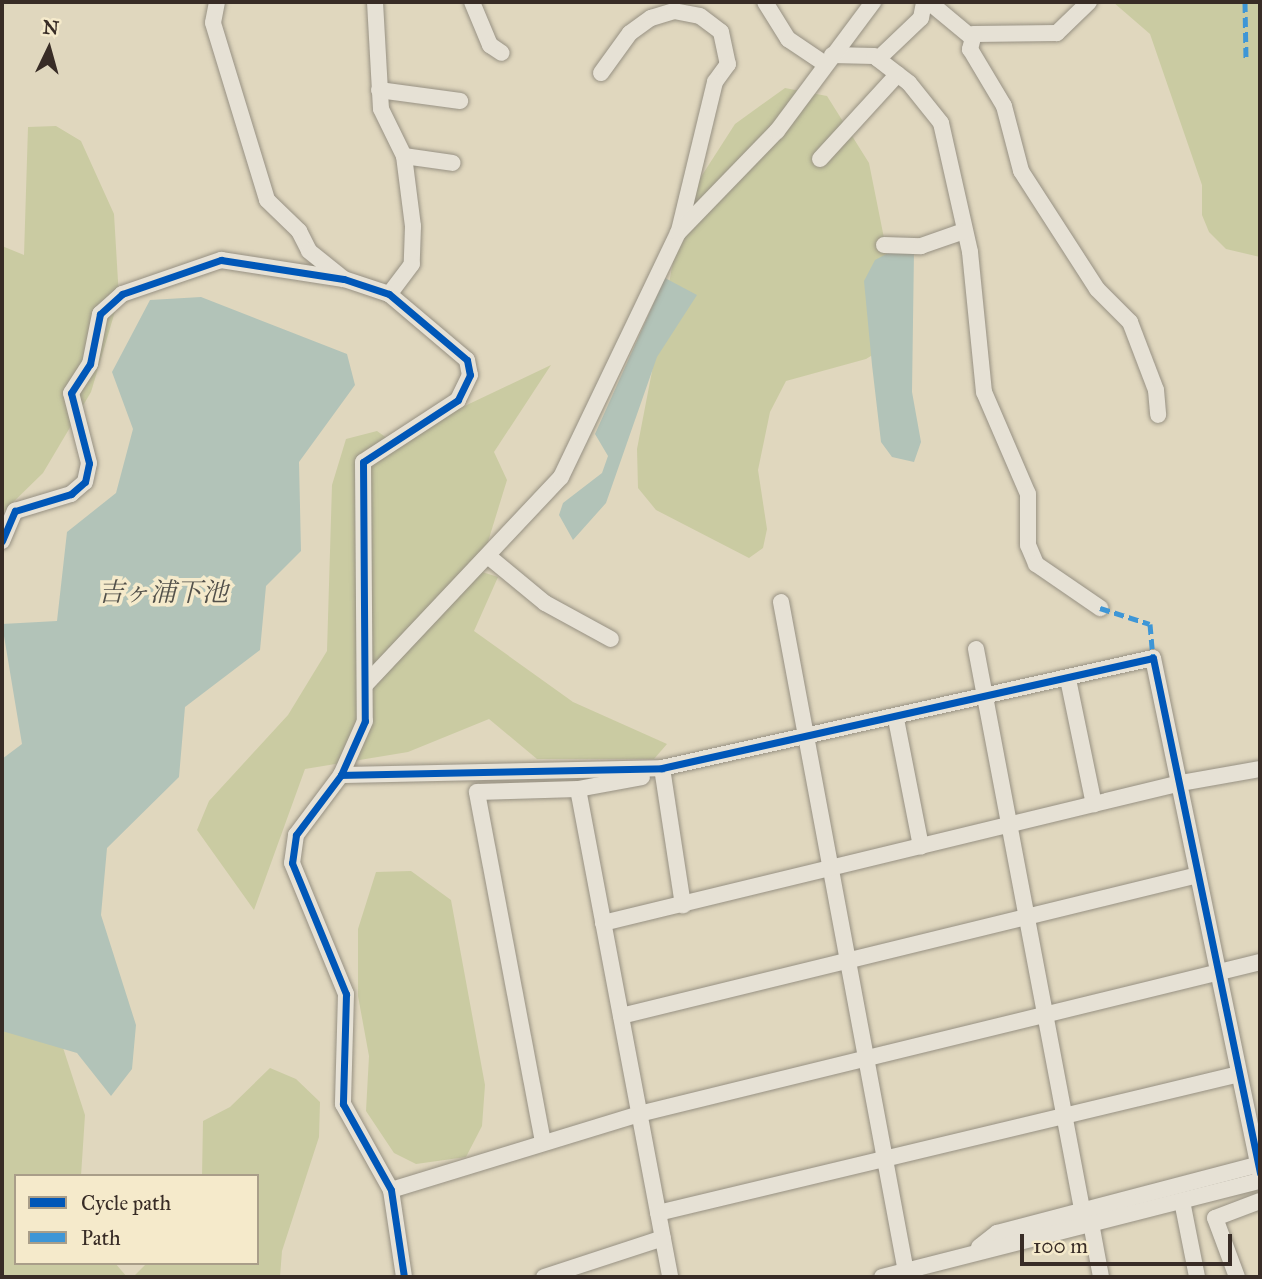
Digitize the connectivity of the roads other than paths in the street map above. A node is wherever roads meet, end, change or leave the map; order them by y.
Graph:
1 (217, 2) edge
2 (375, 2) edge
3 (472, 2) edge
4 (765, 2) edge
5 (873, 2) edge
6 (924, 2) edge
7 (929, 2) edge
8 (1089, 2) edge
9 (971, 37) junction
10 (502, 53) dead end
11 (829, 59) junction
12 (878, 59) junction
13 (601, 73) dead end
14 (898, 74) junction
15 (379, 90) junction
16 (460, 101) dead end
17 (404, 156) junction
18 (820, 159) dead end
19 (453, 163) dead end
20 (964, 231) junction
21 (678, 233) junction
22 (884, 245) dead end
23 (344, 279) junction
24 (389, 294) junction
25 (1158, 415) dead end
26 (2, 541) edge
27 (488, 556) junction
28 (781, 602) dead end
29 (1100, 608) dead end
30 (611, 639) dead end
31 (976, 649) dead end
32 (1068, 678) junction
33 (366, 684) junction
34 (986, 698) junction
35 (896, 719) junction
36 (805, 741) junction
37 (656, 769) junction
38 (1260, 769) edge
39 (341, 775) junction
40 (1181, 783) junction
41 (578, 789) junction
42 (1094, 804) junction
43 (1010, 825) junction
44 (921, 847) junction
45 (830, 870) junction
46 (1198, 875) junction
47 (683, 905) junction
48 (1026, 916) junction
49 (603, 923) junction
50 (849, 961) junction
51 (1260, 962) edge
52 (1219, 973) junction
53 (1048, 1015) junction
54 (621, 1016) junction
55 (868, 1059) junction
56 (1239, 1074) junction
57 (639, 1114) junction
58 (1065, 1117) junction
59 (543, 1142) junction
60 (887, 1158) junction
61 (1260, 1171) edge
62 (391, 1190) junction
63 (1182, 1201) junction
64 (1260, 1201) edge
65 (658, 1213) junction
66 (1086, 1216) junction
67 (663, 1238) junction
68 (906, 1273) edge
69 (404, 1277) edge
70 (544, 1277) edge
71 (670, 1277) edge
72 (882, 1277) edge
73 (1101, 1277) edge
74 (1197, 1277) edge
75 (1237, 1277) edge

1 - 23 street
2 - 15 street
3 - 10 street
4 - 11 street
5 - 11 street
6 - 12 street
7 - 9 street
8 - 9 street
9 - 25 street
11 - 12 street
11 - 21 street
12 - 14 street
13 - 21 street
14 - 18 street
14 - 20 street
15 - 16 street
15 - 17 street
17 - 19 street
17 - 24 street
20 - 22 street
20 - 29 street
21 - 27 street
23 - 24 street
23 - 26 street
24 - 33 street
27 - 30 street
27 - 33 street
28 - 36 street
31 - 34 street
32 - 34 street
32 - 40 street
32 - 42 street
33 - 39 street
34 - 35 street
34 - 43 street
35 - 36 street
35 - 44 street
36 - 37 street
36 - 45 street
37 - 39 street
37 - 41 street
37 - 47 street
38 - 40 street
39 - 62 street
40 - 42 street
40 - 46 street
41 - 49 street
41 - 59 street
42 - 43 street
43 - 44 street
43 - 48 street
44 - 45 street
45 - 47 street
45 - 50 street
46 - 48 street
46 - 52 street
47 - 49 street
48 - 50 street
48 - 53 street
49 - 54 street
50 - 54 street
50 - 55 street
51 - 52 street
52 - 53 street
52 - 56 street
53 - 55 street
53 - 58 street
54 - 57 street
55 - 57 street
55 - 60 street
56 - 58 street
56 - 61 street
57 - 59 street
57 - 65 street
58 - 60 street
58 - 66 street
59 - 62 street
60 - 65 street
60 - 68 street
61 - 63 street
61 - 66 street
62 - 69 street
63 - 66 street
63 - 74 street
64 - 75 street
65 - 67 street
66 - 68 street
66 - 73 street
67 - 70 street
67 - 71 street
68 - 72 street

